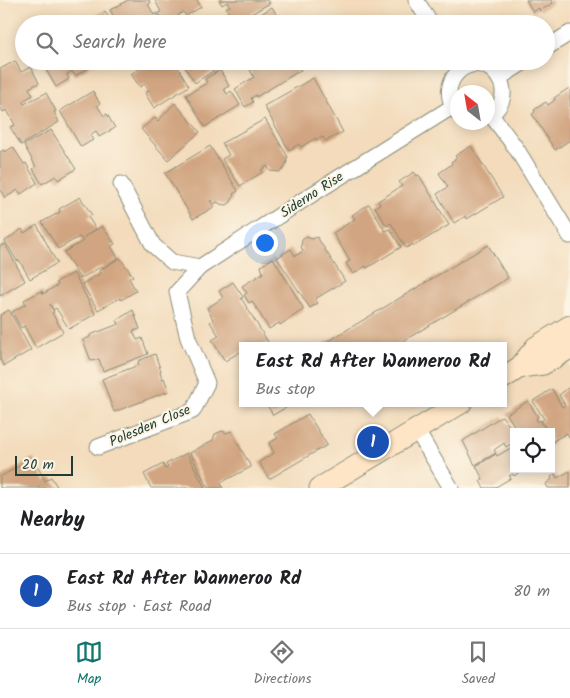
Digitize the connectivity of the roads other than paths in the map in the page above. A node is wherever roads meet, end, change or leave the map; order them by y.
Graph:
1 (416, 0) edge
2 (425, 15) edge
3 (570, 33) edge
4 (555, 42) edge
5 (456, 70) edge
6 (490, 70) edge
7 (512, 70) edge
8 (499, 78) junction
9 (450, 85) edge
10 (450, 86) edge
11 (450, 101) edge
12 (495, 109) edge
13 (450, 113) edge
14 (495, 123) edge
15 (121, 184) dead end
16 (570, 236) edge
17 (200, 267) junction
18 (570, 326) edge
19 (570, 348) edge
20 (512, 372) edge
21 (455, 407) edge
22 (416, 431) junction
23 (98, 448) dead end
24 (320, 488) edge
25 (451, 488) edge

1 - 2 street
3 - 4 street
5 - 9 street
6 - 8 street
7 - 8 street
8 - 12 street
10 - 11 street
13 - 17 street, Siderno Rise
14 - 16 street
15 - 17 street
17 - 23 street, Polesden Close
18 - 20 street
19 - 20 street
21 - 22 street
22 - 24 street
22 - 25 street

